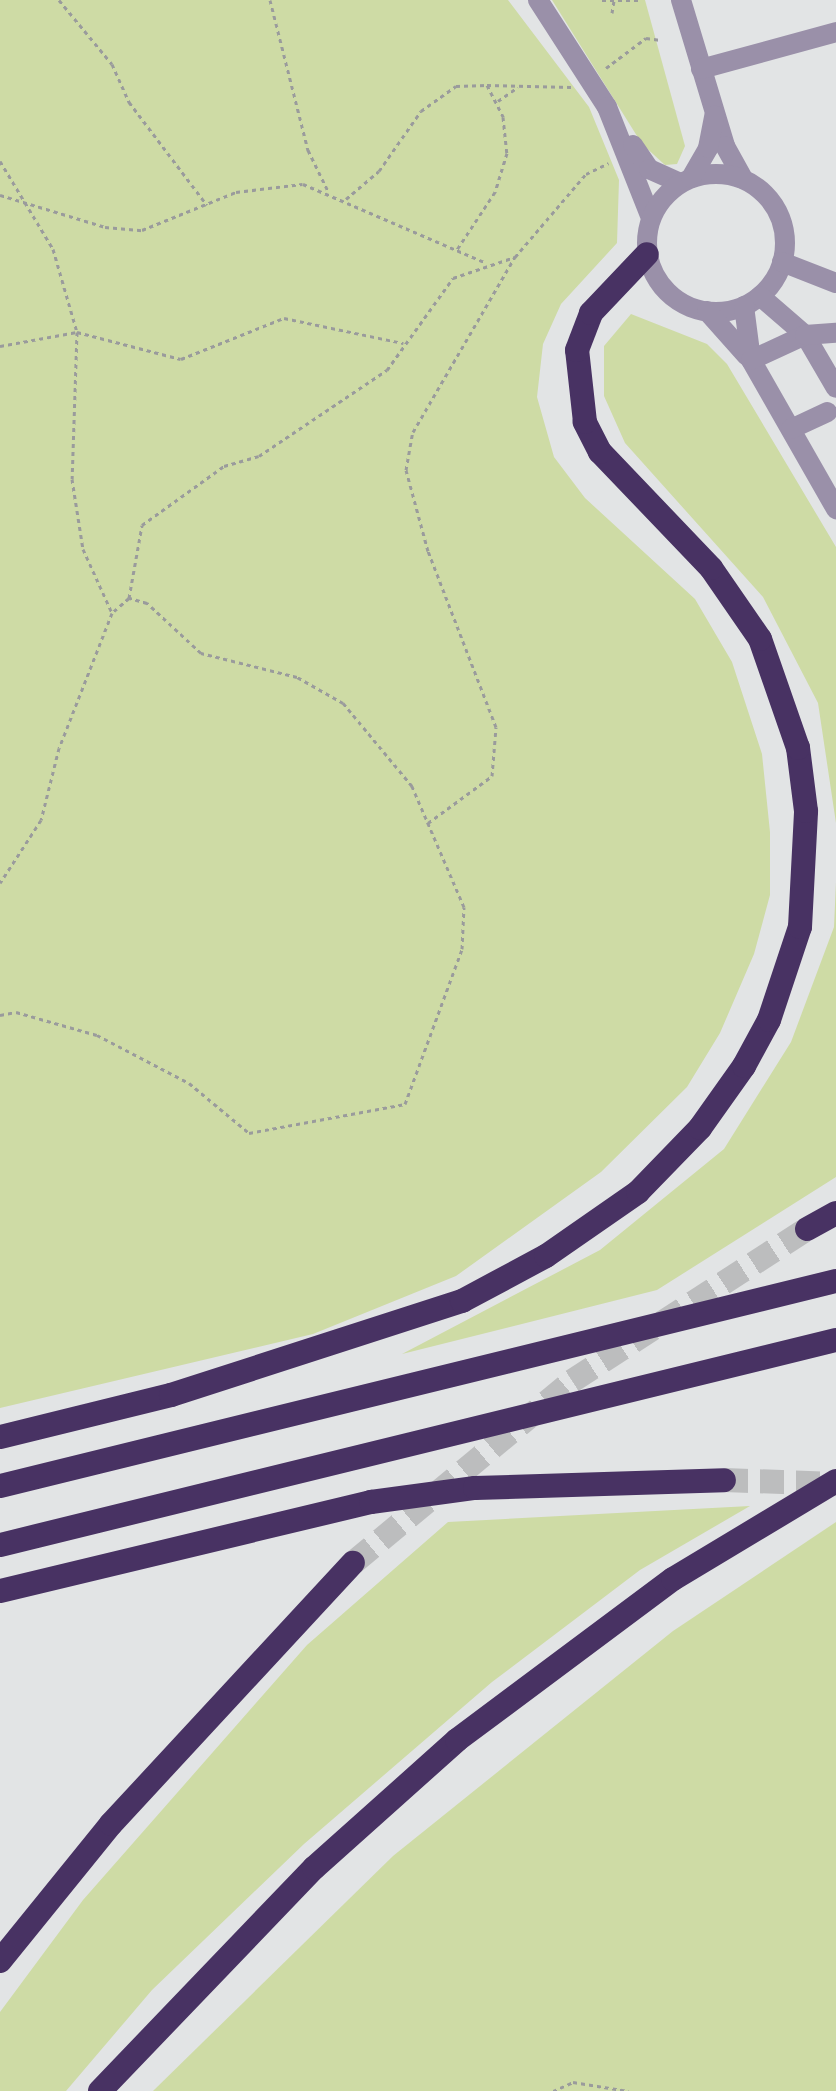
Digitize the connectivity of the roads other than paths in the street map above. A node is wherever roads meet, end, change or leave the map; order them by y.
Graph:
1 (538, 0) edge
2 (681, 0) edge
3 (836, 32) edge
4 (701, 69) junction
5 (607, 107) junction
6 (714, 112) junction
7 (743, 179) junction
8 (686, 180) junction
9 (651, 218) junction
10 (647, 254) junction
11 (782, 262) junction
12 (836, 283) edge
13 (752, 301) junction
14 (707, 311) junction
15 (836, 333) edge
16 (805, 335) junction
17 (751, 360) junction
18 (836, 388) edge
19 (832, 403) edge
20 (791, 429) junction
21 (836, 431) edge
22 (836, 509) edge
23 (836, 1213) edge
24 (807, 1229) tunnel mouth
25 (836, 1281) edge
26 (836, 1340) edge
27 (0, 1437) edge
28 (724, 1480) tunnel mouth
29 (836, 1481) edge
30 (0, 1486) edge
31 (0, 1545) edge
32 (353, 1563) tunnel mouth
33 (0, 1591) edge
34 (0, 1961) edge
35 (100, 2091) edge

1 - 5 street
2 - 4 street
3 - 4 street
4 - 6 street
5 - 8 street
5 - 9 street
6 - 7 street
6 - 8 street
7 - 8 street
7 - 11 street
8 - 9 street
9 - 10 street
10 - 14 street
10 - 27 highway
11 - 12 street
11 - 13 street
13 - 14 street
13 - 16 street
13 - 17 street
14 - 17 street
15 - 16 street
16 - 17 street
16 - 18 street
17 - 20 street
19 - 20 street
19 - 21 street
20 - 22 street
23 - 24 highway
25 - 30 highway
26 - 31 highway
28 - 33 highway
29 - 35 highway
32 - 34 highway

